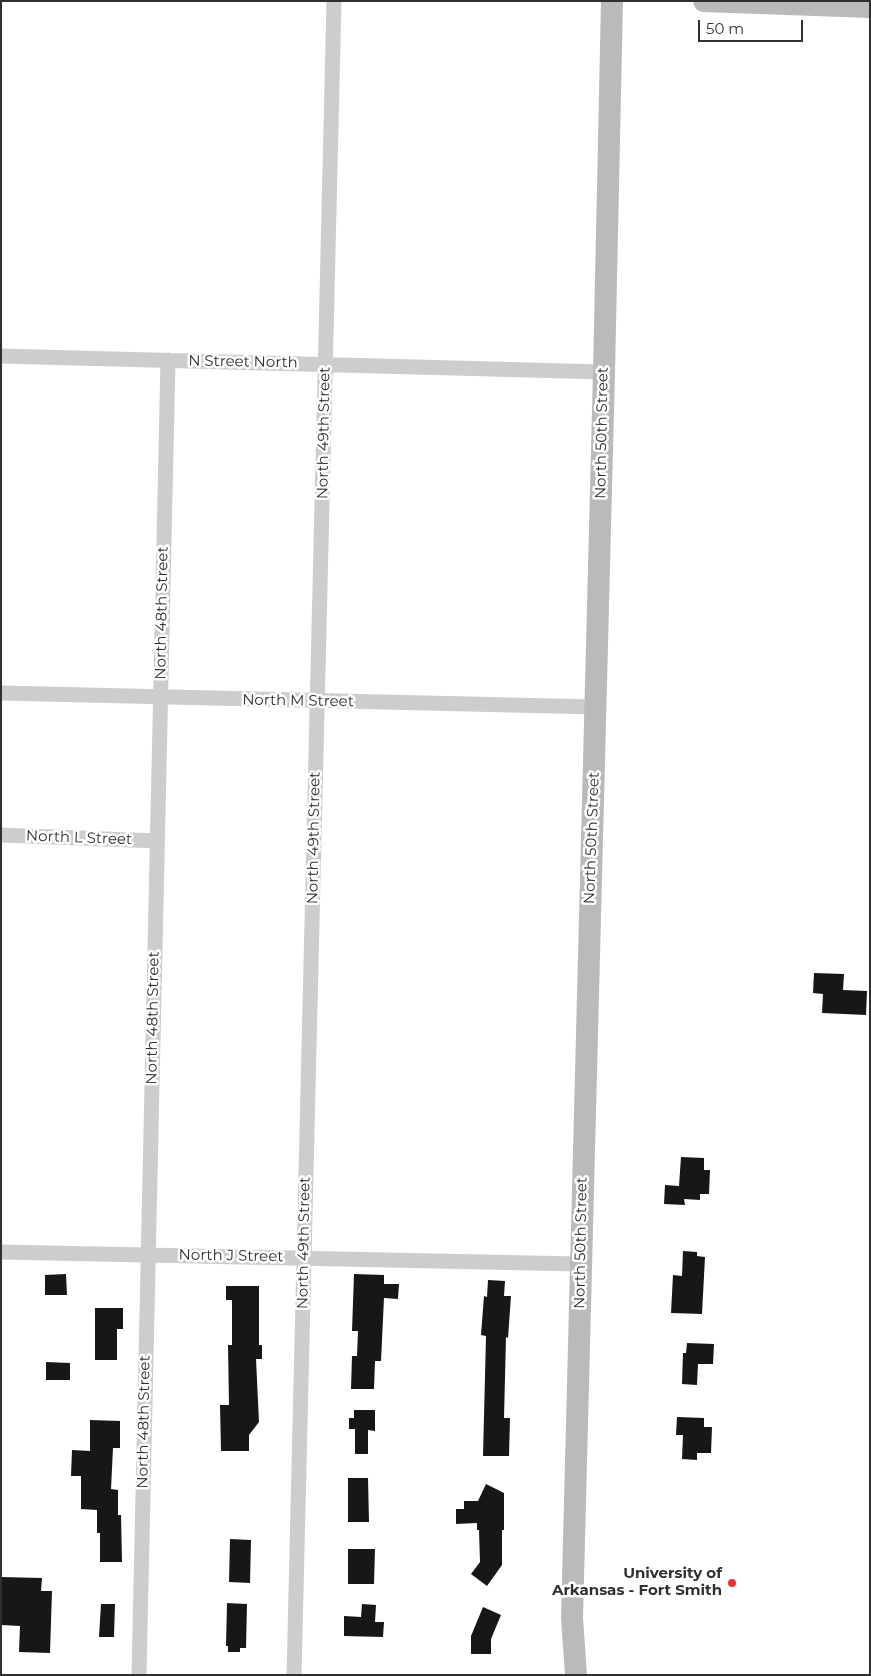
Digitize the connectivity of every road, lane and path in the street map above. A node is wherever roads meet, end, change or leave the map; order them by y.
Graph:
1 (334, 1) edge
2 (612, 1) edge
3 (704, 1) edge
4 (870, 7) edge
5 (1, 356) edge
6 (168, 360) junction
7 (326, 364) junction
8 (604, 372) junction
9 (1, 693) edge
10 (160, 697) junction
11 (317, 701) junction
12 (596, 707) junction
13 (1, 835) edge
14 (157, 841) junction
15 (1, 1252) edge
16 (148, 1255) junction
17 (304, 1258) junction
18 (580, 1264) junction
19 (139, 1675) edge
20 (294, 1675) edge
21 (576, 1675) edge

1 - 7 street, North 49th Street
2 - 8 street, North 50th Street
3 - 4 street
5 - 6 street, N Street North
6 - 7 street, N Street North
6 - 10 street, North 48th Street
7 - 8 street, N Street North
7 - 11 street, North 49th Street
8 - 12 street, North 50th Street
9 - 10 street, North M Street
10 - 11 street, North M Street
10 - 14 street, North 48th Street
11 - 12 street, North M Street
11 - 17 street, North 49th Street
12 - 18 street, North 50th Street
13 - 14 street, North L Street
14 - 16 street, North 48th Street
15 - 16 street, North J Street
16 - 17 street, North J Street
16 - 19 street, North 48th Street
17 - 18 street, North J Street
17 - 20 street, North 49th Street
18 - 21 street, North 50th Street

